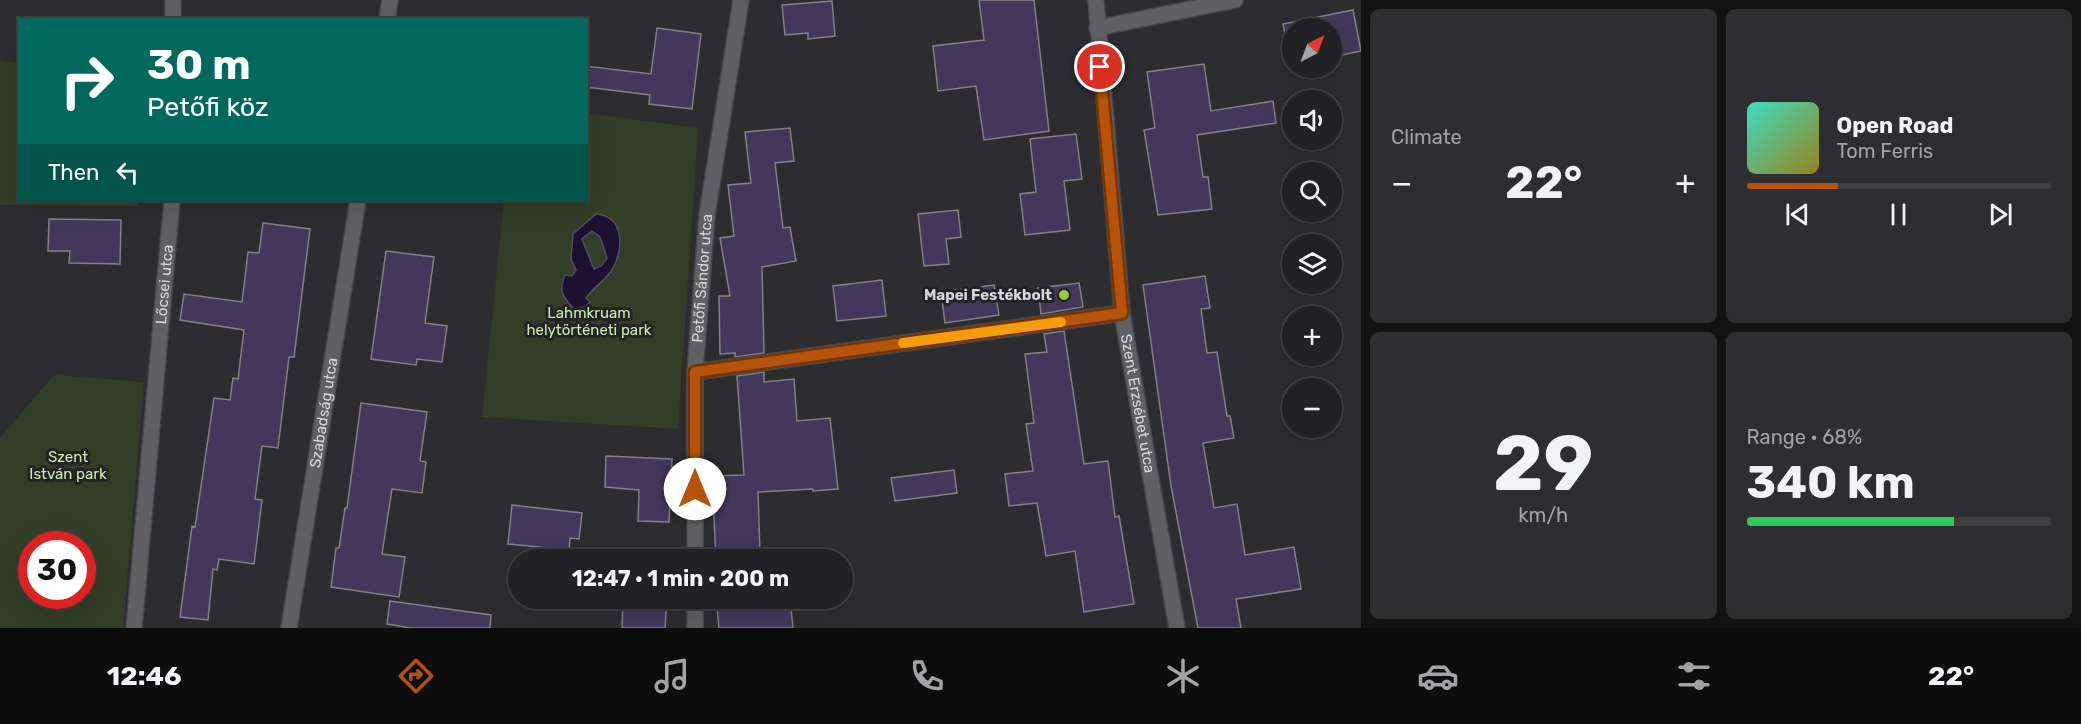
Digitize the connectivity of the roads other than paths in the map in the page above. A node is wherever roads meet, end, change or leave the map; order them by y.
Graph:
1 (173, 0) edge
2 (390, 0) edge
3 (741, 0) edge
4 (1096, 0) edge
5 (1234, 0) edge
6 (173, 18) edge
7 (387, 18) edge
8 (1097, 28) junction
9 (172, 201) edge
10 (358, 201) edge
11 (1122, 313) junction
12 (695, 372) junction
13 (695, 549) edge
14 (695, 609) edge
15 (134, 628) edge
16 (289, 628) edge
17 (695, 628) edge
18 (1177, 628) edge

1 - 6 street
2 - 7 street
3 - 12 street, Petőfi Sándor utca
4 - 8 street, Szent Erzsébet utca
5 - 8 street
8 - 11 street, Szent Erzsébet utca
9 - 15 street, Lőcsei utca
10 - 16 street, Szabadság utca
11 - 12 street
11 - 18 street, Szent Erzsébet utca
12 - 13 street, Petőfi Sándor utca
14 - 17 street

